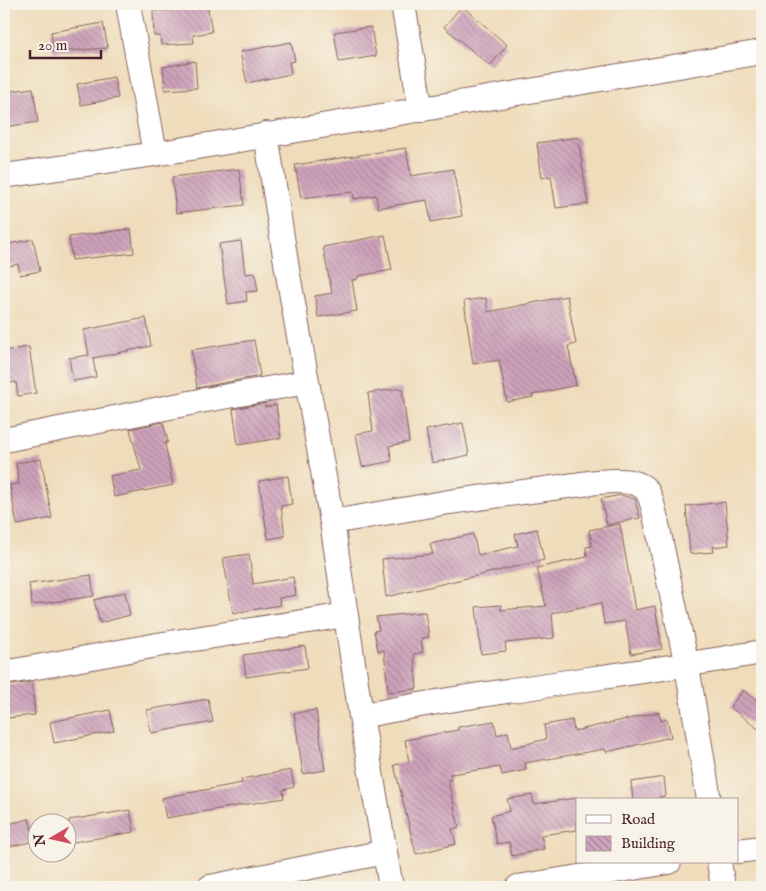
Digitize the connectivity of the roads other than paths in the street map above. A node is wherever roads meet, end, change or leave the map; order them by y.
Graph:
1 (128, 4) edge
2 (403, 4) edge
3 (762, 52) edge
4 (421, 110) junction
5 (266, 134) junction
6 (155, 154) junction
7 (4, 176) edge
8 (307, 382) junction
9 (4, 440) edge
10 (332, 522) junction
11 (346, 615) junction
12 (762, 652) edge
13 (687, 666) junction
14 (4, 672) edge
15 (361, 716) junction
16 (709, 798) edge
17 (762, 848) edge
18 (738, 851) edge
19 (385, 852) junction
20 (657, 864) edge
21 (719, 864) edge
22 (210, 887) edge
23 (390, 887) edge
24 (518, 887) edge
25 (723, 887) edge

1 - 6 street
2 - 4 street
3 - 4 street
4 - 5 street
5 - 6 street
5 - 8 street
6 - 7 street
8 - 9 street
8 - 10 street
10 - 11 street
10 - 13 street
11 - 14 street
11 - 15 street
12 - 13 street
13 - 15 street
13 - 16 street
15 - 19 street
17 - 18 street
19 - 22 street
19 - 23 street
20 - 24 street
21 - 25 street

